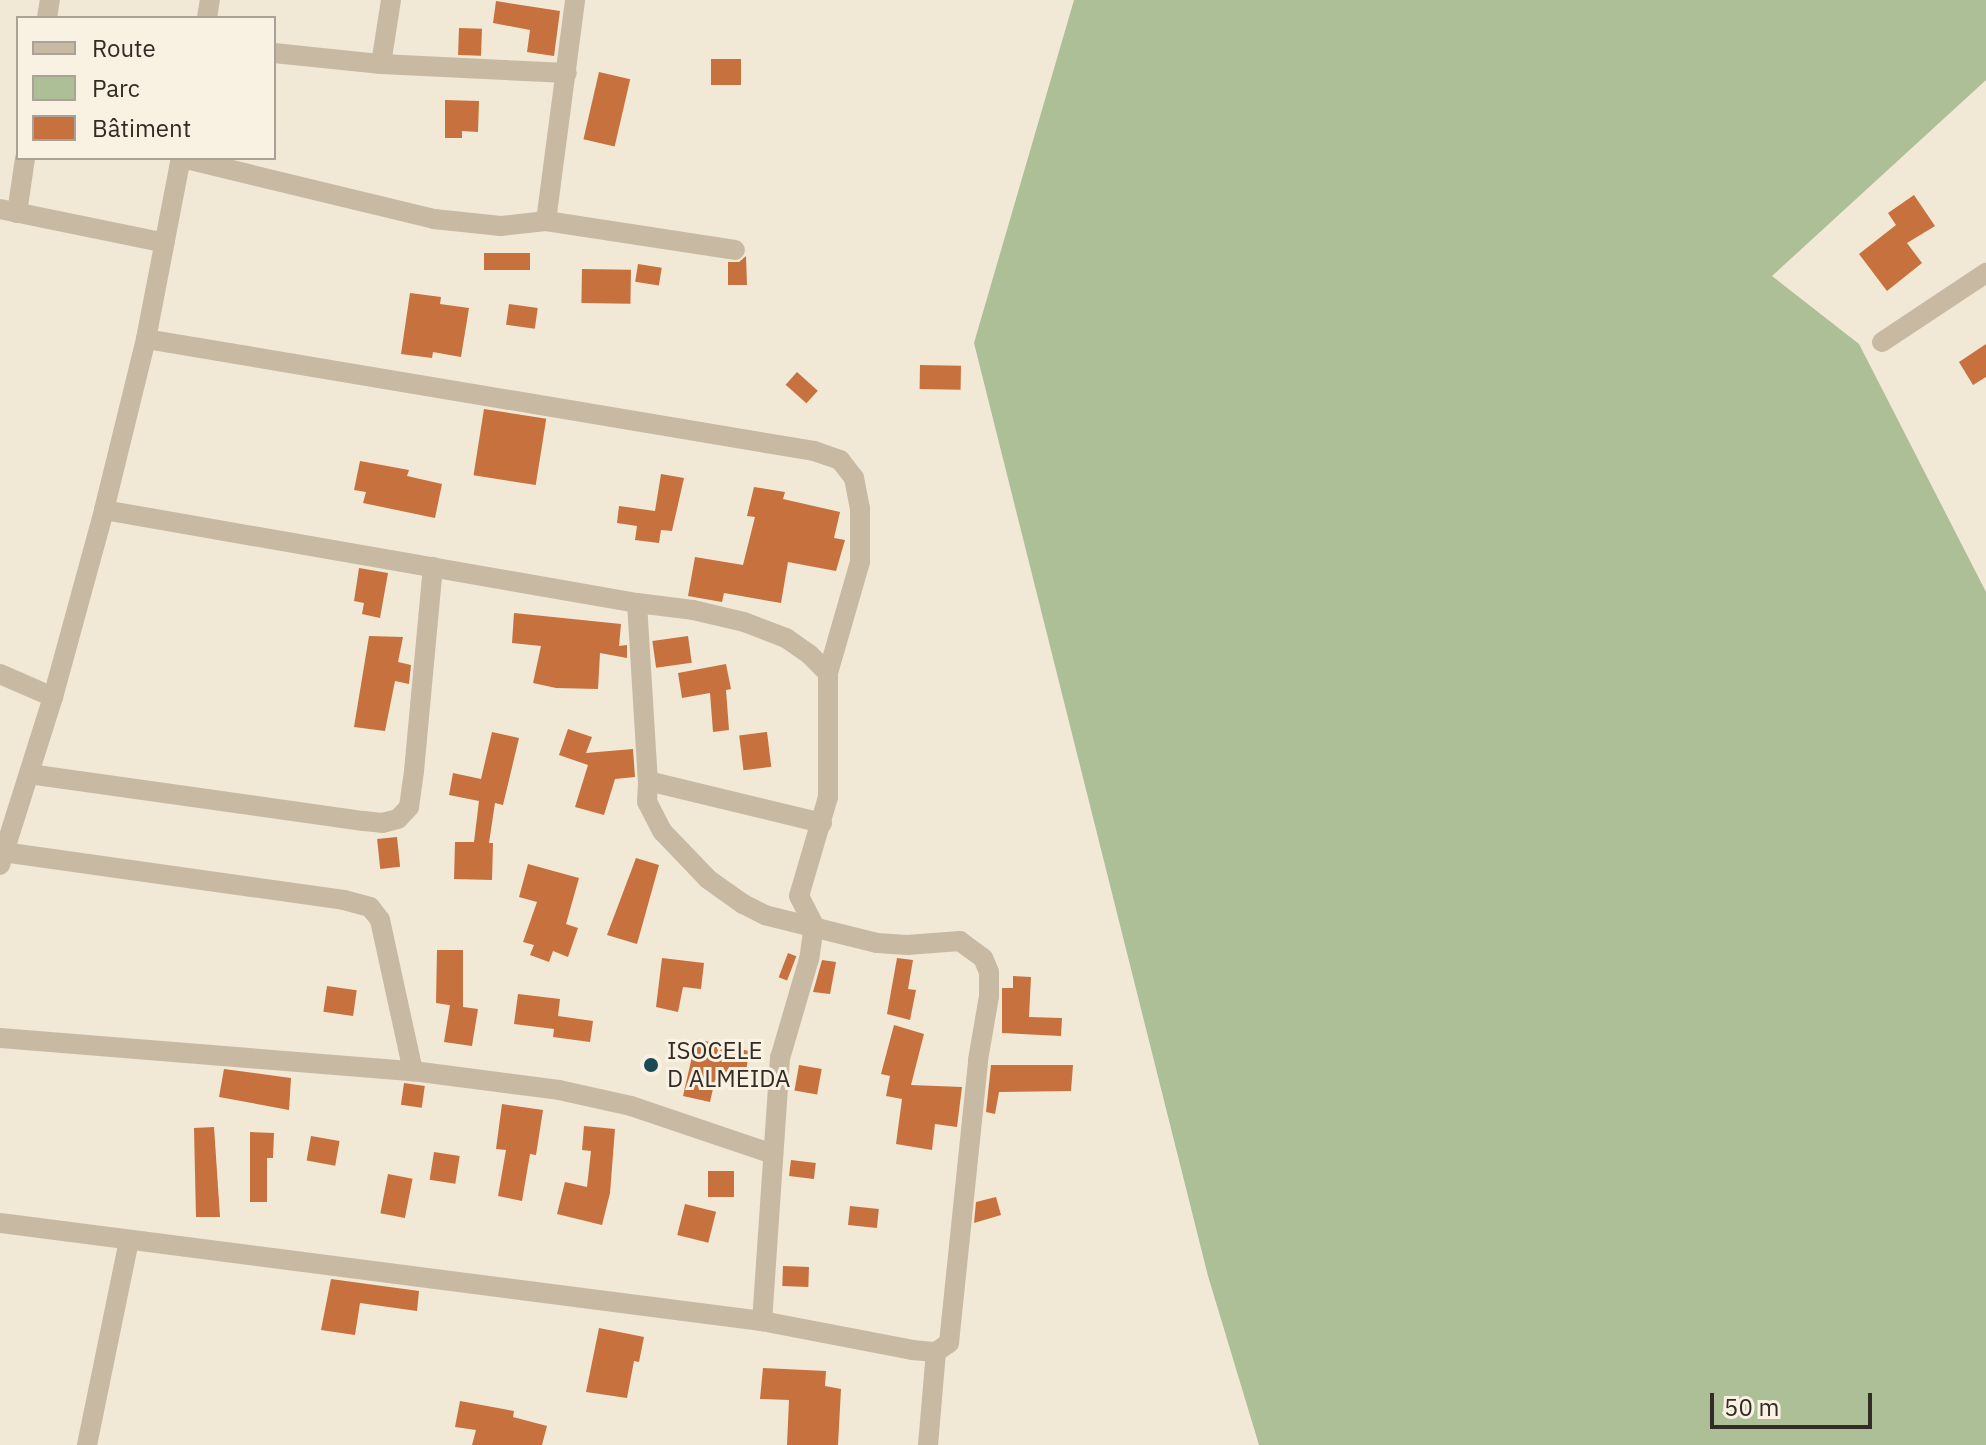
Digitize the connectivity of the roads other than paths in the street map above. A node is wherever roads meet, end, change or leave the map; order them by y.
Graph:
1 (391, 0) edge
2 (575, 0) edge
3 (276, 53) edge
4 (381, 64) junction
5 (567, 73) junction
6 (24, 160) edge
7 (182, 160) edge
8 (190, 160) edge
9 (8, 211) edge
10 (546, 221) junction
11 (165, 243) junction
12 (735, 250) dead end
13 (1986, 273) edge
14 (146, 339) junction
15 (1882, 342) dead end
16 (104, 510) junction
17 (433, 567) junction
18 (637, 603) junction
19 (828, 673) junction
20 (0, 674) edge
21 (53, 697) junction
22 (29, 774) junction
23 (648, 781) junction
24 (822, 823) junction
25 (2, 858) edge
26 (814, 925) junction
27 (0, 1038) edge
28 (413, 1071) junction
29 (773, 1154) junction
30 (0, 1223) edge
31 (129, 1240) junction
32 (762, 1321) junction
33 (936, 1352) junction
34 (87, 1445) edge
35 (928, 1445) edge

1 - 4 street
2 - 5 street
3 - 4 street
4 - 5 street
5 - 10 street
6 - 9 street
7 - 11 street
8 - 10 street
9 - 11 street
10 - 12 street
11 - 14 street
13 - 15 street
14 - 16 street
14 - 19 street
16 - 17 street
16 - 21 street
17 - 18 street
17 - 22 street
18 - 19 street
18 - 23 street
19 - 24 street
20 - 21 street
21 - 22 street
22 - 25 street
23 - 24 street
23 - 26 street
24 - 26 street
25 - 28 street
26 - 29 street
26 - 33 street
27 - 28 street
28 - 29 street
29 - 32 street
30 - 31 street
31 - 32 street
31 - 34 street
32 - 33 street
33 - 35 street

